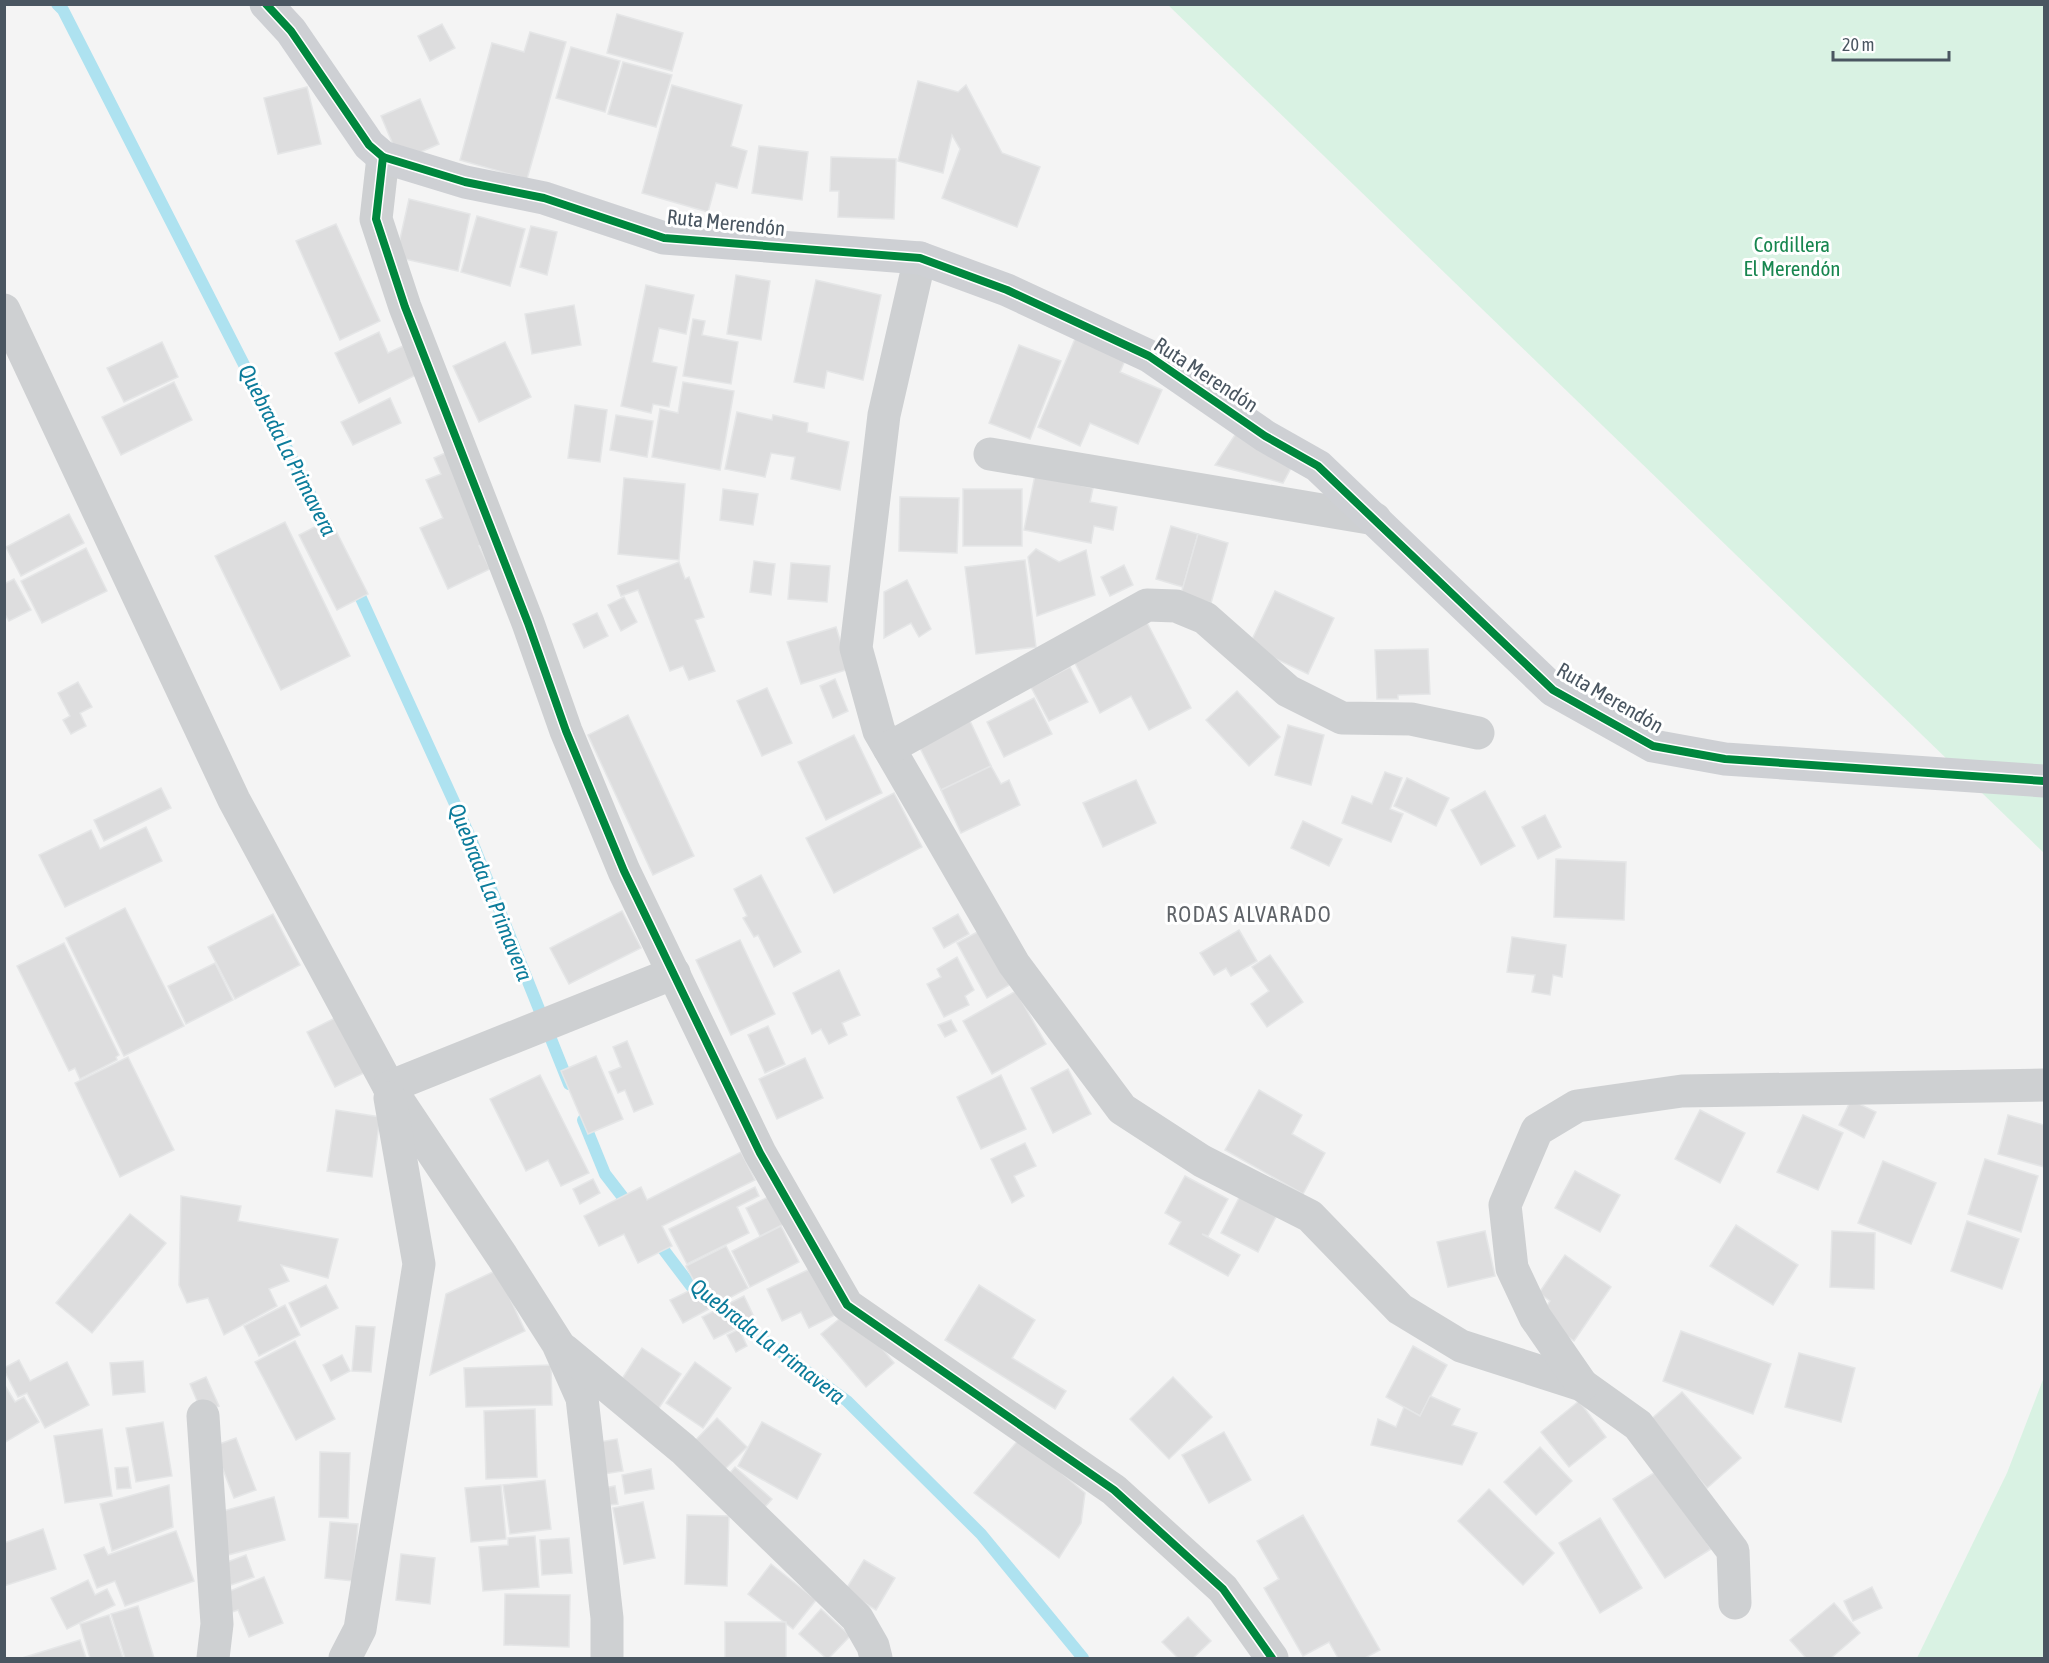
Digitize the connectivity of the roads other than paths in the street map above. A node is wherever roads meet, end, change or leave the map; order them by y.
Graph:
1 (267, 4) edge
2 (383, 157) junction
3 (920, 258) junction
4 (4, 310) edge
5 (990, 454) dead end
6 (1375, 519) junction
7 (1478, 733) dead end
8 (889, 748) junction
9 (2044, 781) edge
10 (674, 973) junction
11 (2044, 1085) edge
12 (388, 1087) junction
13 (558, 1344) junction
14 (1582, 1385) junction
15 (203, 1416) dead end
16 (1735, 1603) dead end
17 (213, 1659) edge
18 (345, 1659) edge
19 (607, 1659) edge
20 (876, 1659) edge
21 (1272, 1659) edge

1 - 2 street, Ruta Merendón
2 - 3 street, Ruta Merendón
2 - 10 street
3 - 6 street, Ruta Merendón
3 - 8 street
4 - 12 street
5 - 6 street
6 - 9 street, Ruta Merendón
7 - 8 street
8 - 14 street
10 - 12 street
10 - 21 street
11 - 14 street
12 - 13 street
12 - 18 street
13 - 19 street
13 - 20 street
14 - 16 street
15 - 17 street

